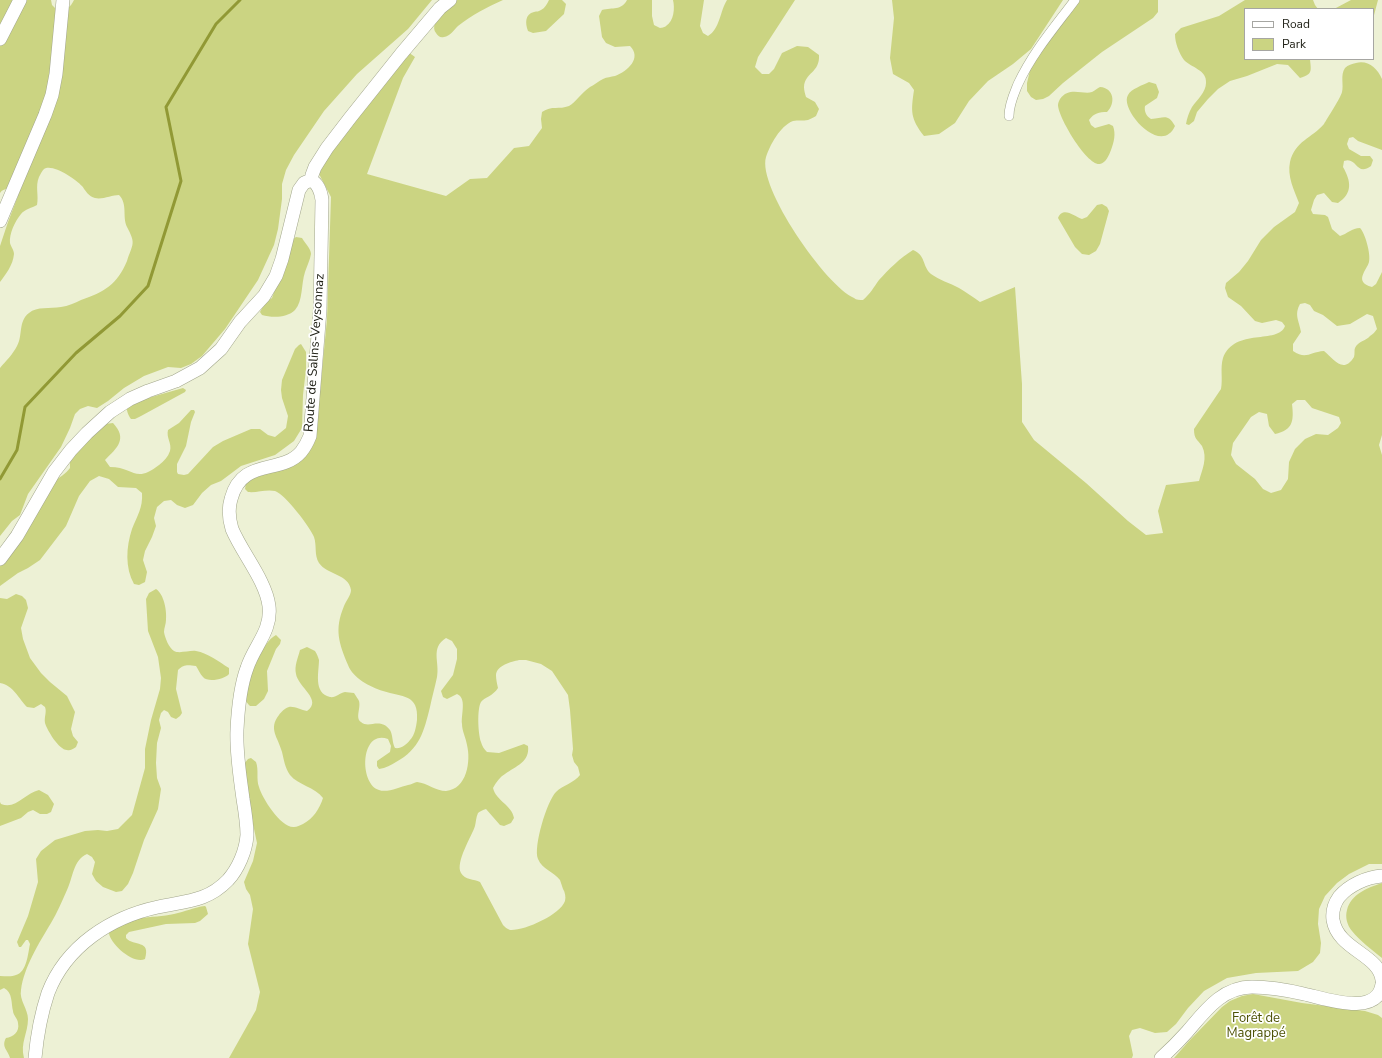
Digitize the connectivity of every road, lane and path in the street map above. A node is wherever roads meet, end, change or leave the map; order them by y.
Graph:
1 (20, 0) edge
2 (63, 0) edge
3 (450, 0) edge
4 (1074, 0) edge
5 (0, 39) edge
6 (1008, 116) dead end
7 (312, 180) junction
8 (0, 221) edge
9 (0, 559) edge
10 (1382, 876) edge
11 (1382, 980) edge
12 (1382, 984) edge
13 (35, 1058) edge
14 (1161, 1058) edge

1 - 5 street
2 - 8 street
3 - 7 street
4 - 6 street
7 - 9 street
7 - 13 street, Route de Salins-Veysonnaz
10 - 11 street
12 - 14 street

